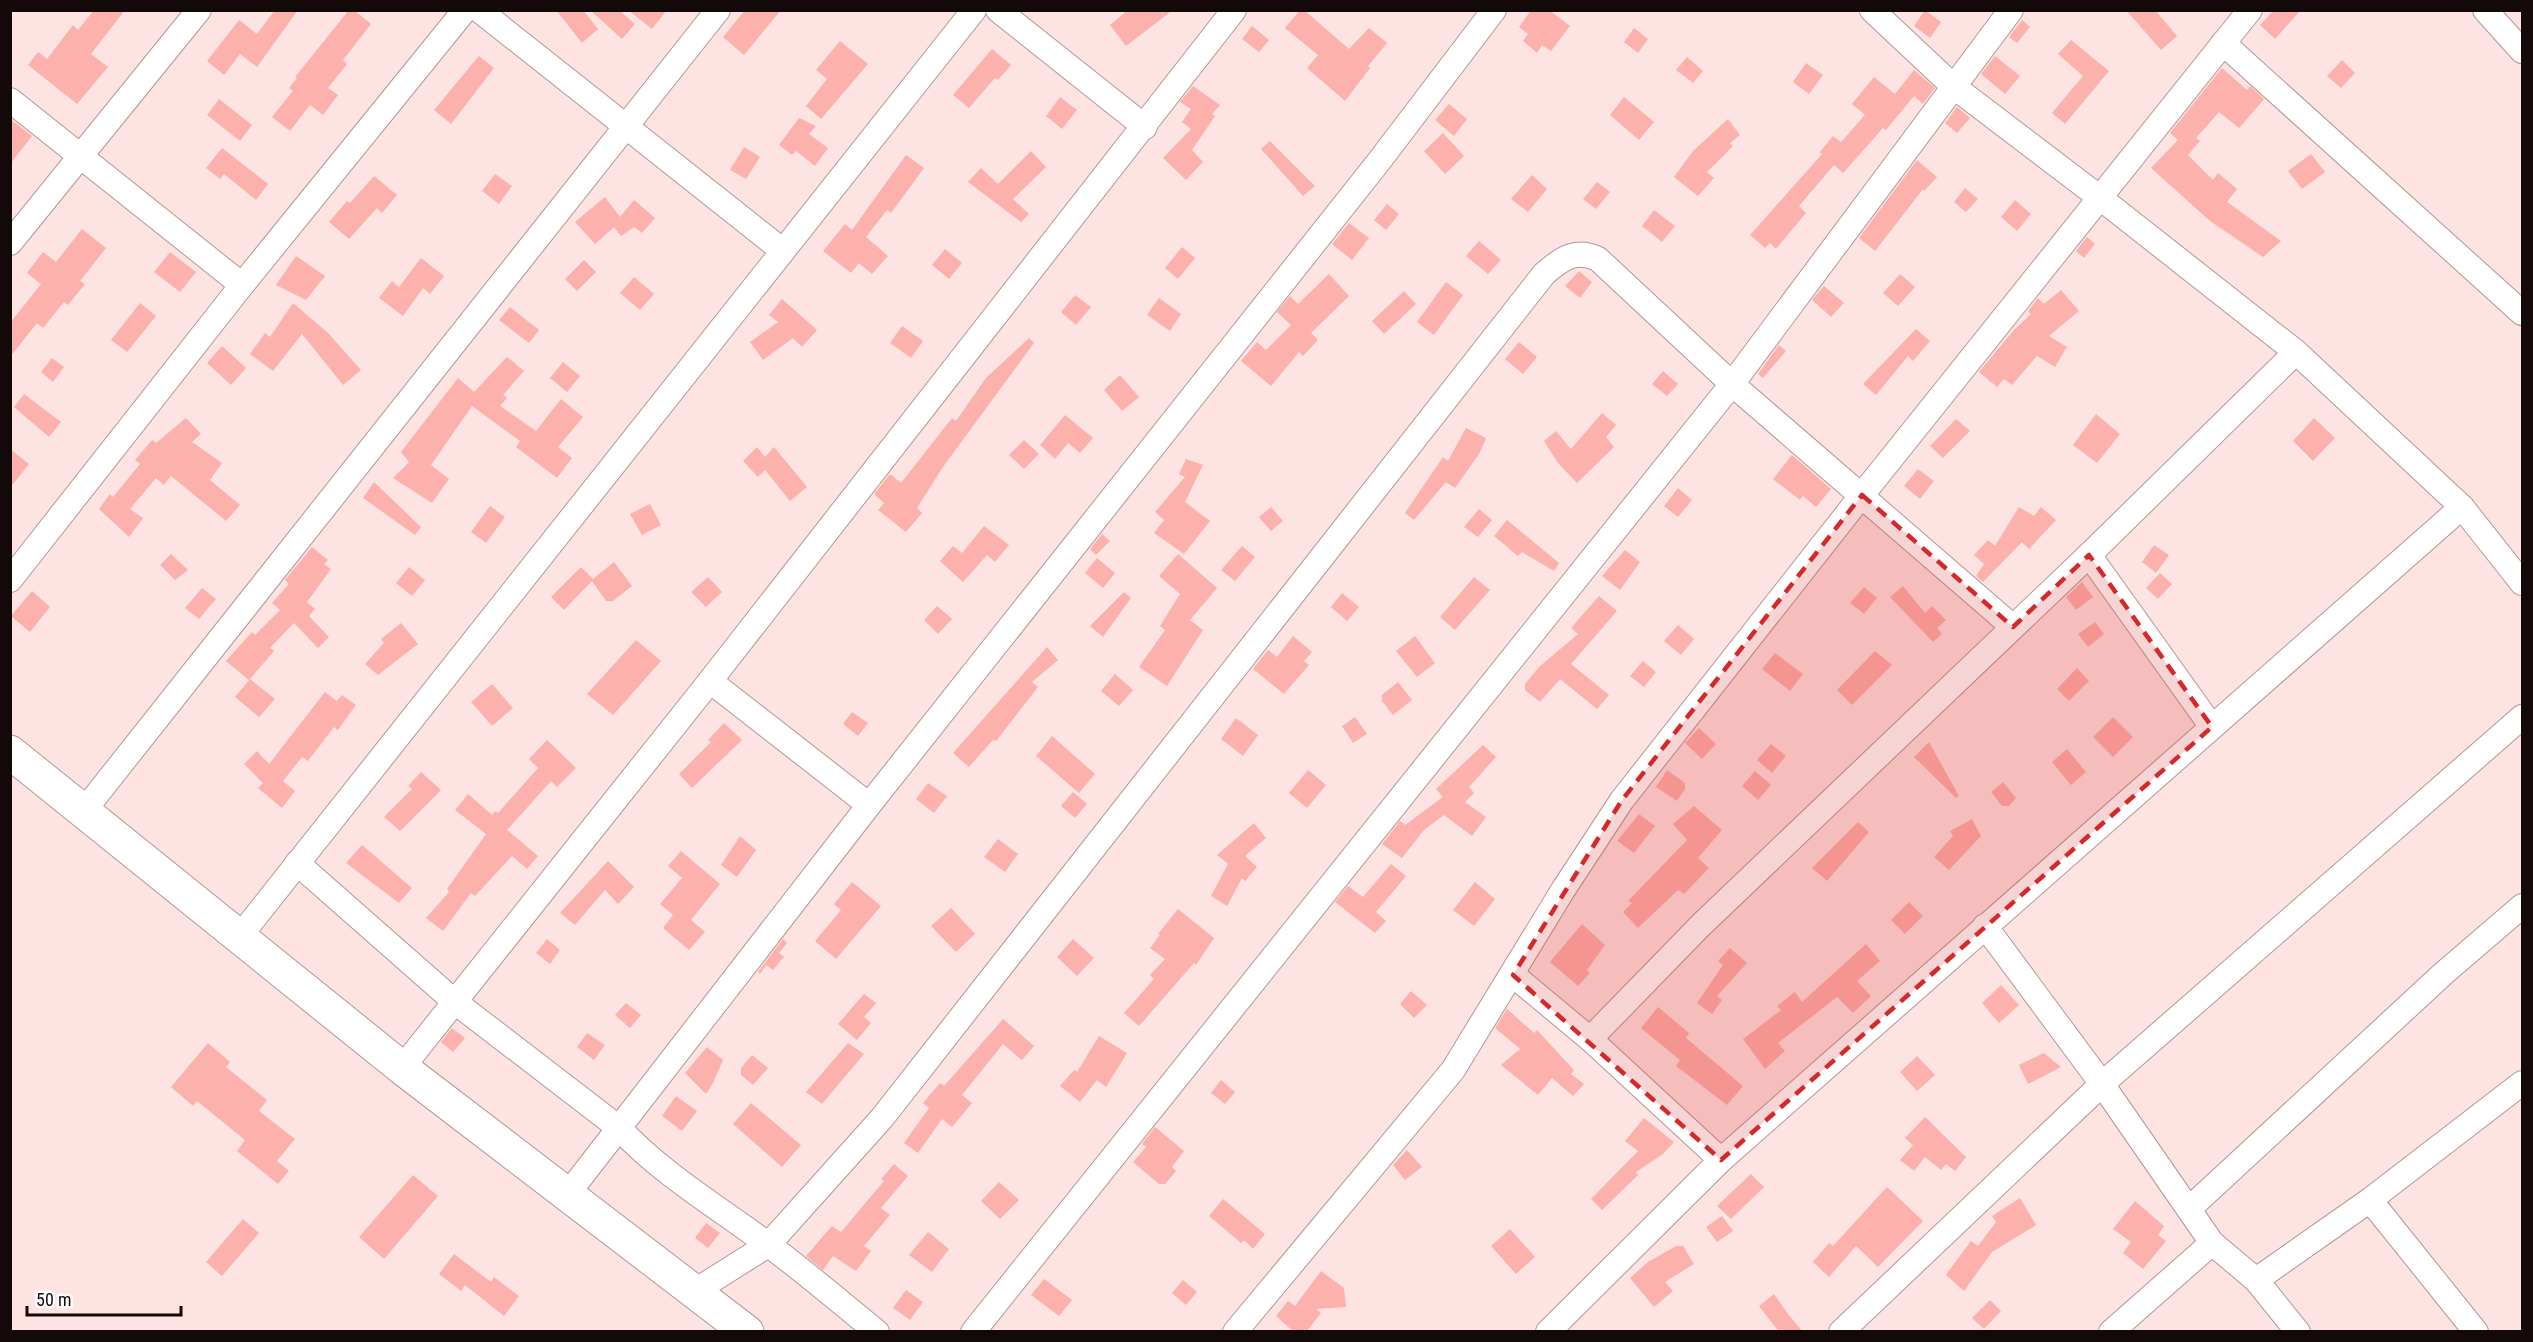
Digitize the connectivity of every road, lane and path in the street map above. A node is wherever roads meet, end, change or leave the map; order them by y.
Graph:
1 (199, 10) edge
2 (465, 10) edge
3 (479, 10) edge
4 (717, 10) edge
5 (974, 10) edge
6 (998, 10) edge
7 (1234, 10) edge
8 (1494, 10) edge
9 (1872, 10) edge
10 (2012, 10) edge
11 (2250, 10) edge
12 (2484, 10) edge
13 (2223, 43) junction
14 (2523, 51) edge
15 (1953, 86) junction
16 (10, 100) edge
17 (626, 127) junction
18 (1145, 127) junction
19 (82, 159) junction
20 (2099, 197) junction
21 (10, 243) edge
22 (783, 251) junction
23 (242, 285) junction
24 (2523, 313) edge
25 (2296, 352) junction
26 (1732, 384) junction
27 (1862, 495) junction
28 (2462, 507) junction
29 (2089, 555) junction
30 (10, 580) edge
31 (2523, 583) edge
32 (2013, 627) junction
33 (710, 681) junction
34 (2523, 717) edge
35 (2212, 727) junction
36 (10, 752) edge
37 (869, 805) junction
38 (83, 812) junction
39 (297, 863) junction
40 (2523, 906) edge
41 (1985, 926) junction
42 (240, 936) junction
43 (1514, 975) junction
44 (455, 1002) junction
45 (1590, 1039) junction
46 (402, 1068) junction
47 (2523, 1083) edge
48 (2102, 1084) junction
49 (619, 1128) junction
50 (1721, 1160) junction
51 (567, 1195) junction
52 (2370, 1200) junction
53 (2190, 1208) junction
54 (2212, 1243) junction
55 (768, 1245) junction
56 (2256, 1280) junction
57 (695, 1291) junction
58 (747, 1332) edge
59 (877, 1332) edge
60 (974, 1332) edge
61 (1235, 1332) edge
62 (1548, 1332) edge
63 (1841, 1332) edge
64 (2111, 1332) edge
65 (2298, 1332) edge
66 (2476, 1332) edge

1 - 19 street
2 - 23 street
3 - 17 street
4 - 17 street
5 - 22 street
6 - 18 street
7 - 18 street
8 - 37 street
9 - 15 street
10 - 15 street
11 - 13 street
12 - 14 street
13 - 20 street
13 - 24 street
15 - 20 street
15 - 26 street
16 - 19 street
17 - 22 street
17 - 38 street
18 - 33 street
19 - 21 street
19 - 23 street
20 - 25 street
20 - 27 street
22 - 39 street
23 - 30 street
25 - 28 street
25 - 29 street
26 - 27 street
26 - 55 street
26 - 60 street
27 - 32 street
27 - 43 street
28 - 31 street
28 - 35 street
29 - 32 street
29 - 35 street
32 - 45 street
33 - 37 street
33 - 44 street
34 - 48 street
35 - 41 street
36 - 38 main road
37 - 49 street
38 - 42 main road
39 - 42 street
39 - 44 street
40 - 53 street
41 - 48 street
41 - 50 street
42 - 46 main road
43 - 45 street
43 - 61 street
44 - 46 street
44 - 49 street
45 - 50 street
46 - 51 main road
47 - 52 street
48 - 53 street
48 - 63 street
49 - 51 street
49 - 55 street
50 - 62 street
51 - 57 main road
52 - 56 street
52 - 66 street
53 - 54 street
54 - 56 street
54 - 64 street
55 - 57 street
55 - 59 street
56 - 65 street
57 - 58 main road

